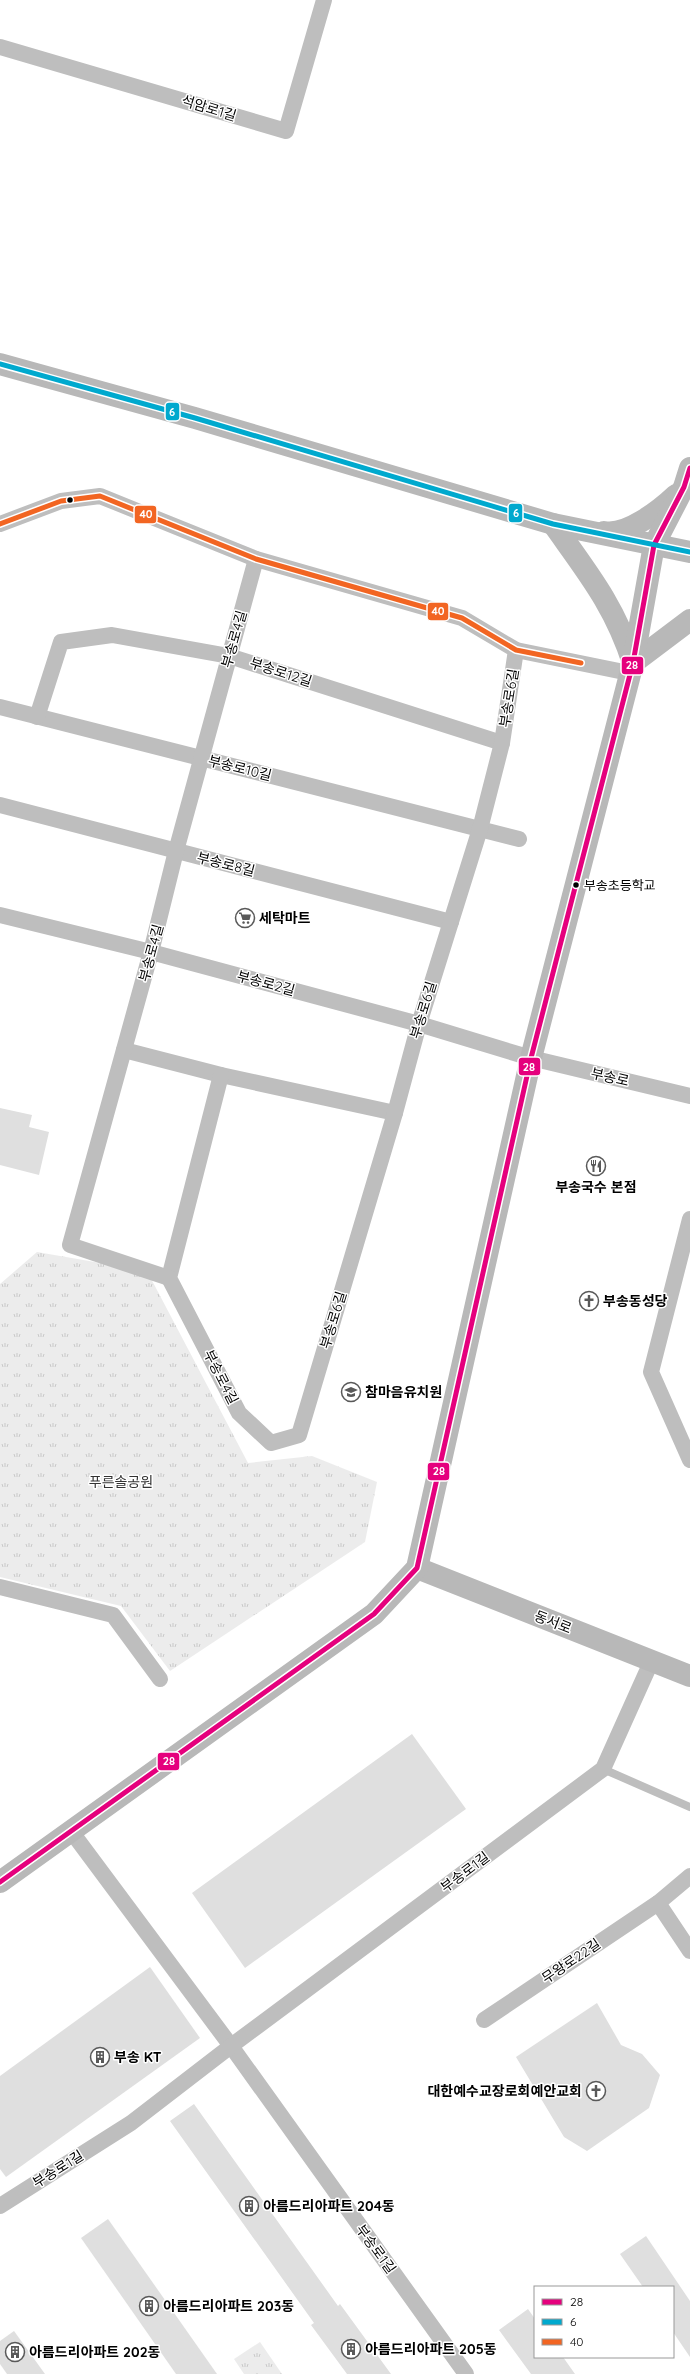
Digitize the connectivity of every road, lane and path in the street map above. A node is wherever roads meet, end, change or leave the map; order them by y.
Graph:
1 (324, 0) edge
2 (0, 46) edge
3 (0, 364) edge
4 (688, 484) edge
5 (0, 524) edge
6 (553, 524) junction
7 (654, 545) junction
8 (690, 552) edge
9 (256, 559) junction
10 (690, 620) edge
11 (516, 650) junction
12 (229, 656) junction
13 (631, 668) junction
14 (0, 707) edge
15 (37, 717) junction
16 (502, 743) junction
17 (201, 758) junction
18 (0, 805) edge
19 (480, 829) junction
20 (519, 839) dead end
21 (176, 851) junction
22 (0, 915) edge
23 (452, 922) junction
24 (152, 952) junction
25 (418, 1024) junction
26 (124, 1050) junction
27 (531, 1058) junction
28 (221, 1075) junction
29 (690, 1096) edge
30 (395, 1113) junction
31 (690, 1219) edge
32 (169, 1278) junction
33 (299, 1434) joint
34 (690, 1460) edge
35 (417, 1568) junction
36 (0, 1587) edge
37 (652, 1660) junction
38 (690, 1676) edge
39 (160, 1679) dead end
40 (603, 1769) junction
41 (690, 1808) edge
42 (71, 1831) junction
43 (690, 1876) edge
44 (0, 1882) edge
45 (658, 1903) junction
46 (690, 1951) edge
47 (484, 2020) dead end
48 (231, 2046) junction
49 (0, 2206) edge
50 (466, 2374) edge

1 - 2 street, 석암로1길
3 - 6 street
4 - 6 street
4 - 7 street
5 - 9 street, 부송로6길
6 - 7 street
6 - 13 street
7 - 8 street
7 - 13 street
9 - 11 street, 부송로6길
9 - 12 street, 부송로4길
10 - 13 street
11 - 13 street
11 - 16 street, 부송로6길
12 - 15 street, 부송로12길
12 - 16 street, 부송로12길
12 - 17 street, 부송로4길
13 - 27 street
14 - 15 street, 부송로10길
15 - 17 street, 부송로10길
16 - 19 street, 부송로6길
17 - 19 street, 부송로10길
17 - 21 street, 부송로4길
18 - 21 street, 부송로8길
19 - 20 street, 부송로10길
19 - 23 street, 부송로6길
21 - 23 street, 부송로8길
21 - 24 street, 부송로4길
22 - 24 street, 부송로2길
23 - 25 street, 부송로6길
24 - 25 street, 부송로2길
24 - 26 street, 부송로4길
25 - 27 street, 부송로2길
25 - 30 street, 부송로6길
26 - 28 street
26 - 32 street, 부송로4길
27 - 29 street, 부송로
27 - 35 street
28 - 30 street
28 - 32 street
30 - 33 street, 부송로6길
31 - 34 street
32 - 33 street, 부송로4길
35 - 37 street, 동서로
35 - 42 street
36 - 39 street
37 - 38 street, 동서로
37 - 40 street, 부송로1길
40 - 41 lane
40 - 48 street, 부송로1길
42 - 44 street
42 - 48 street, 부송로1길
43 - 45 street, 무왕로22길
45 - 46 street
45 - 47 street, 무왕로22길
48 - 49 street, 부송로1길
48 - 50 street, 부송로1길

